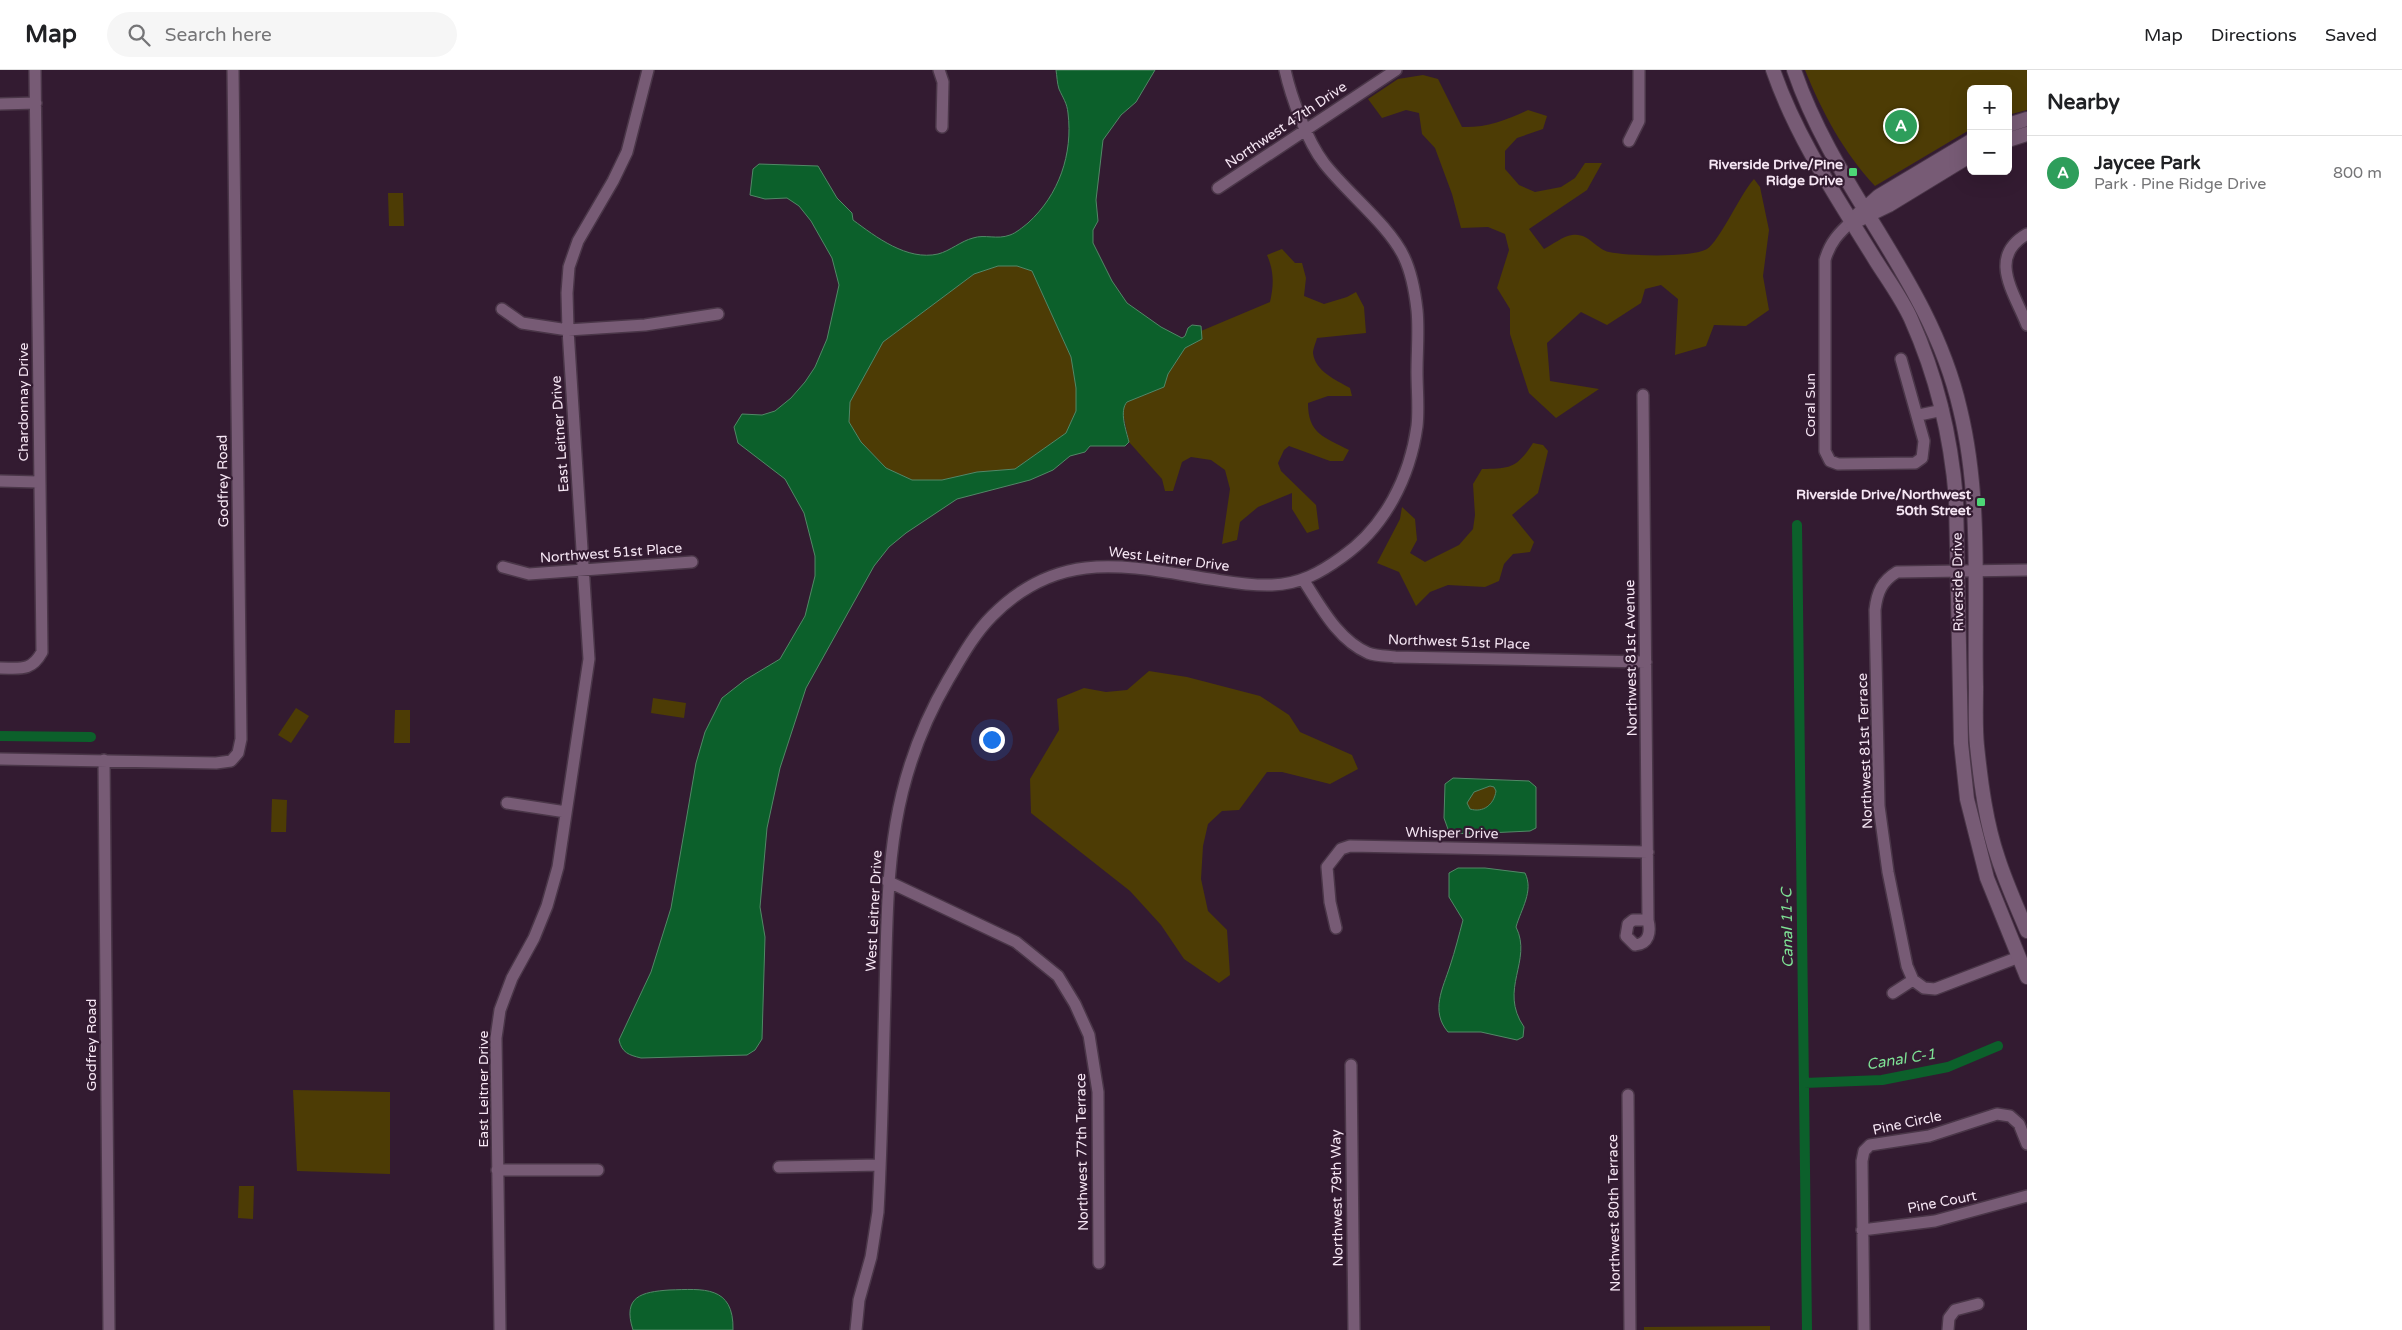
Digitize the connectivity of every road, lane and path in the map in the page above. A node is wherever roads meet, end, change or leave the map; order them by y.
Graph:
1 (35, 70) edge
2 (233, 70) edge
3 (648, 70) edge
4 (939, 70) edge
5 (1285, 70) edge
6 (1396, 70) edge
7 (1639, 70) edge
8 (1773, 70) edge
9 (1794, 70) edge
10 (36, 103) junction
11 (0, 104) edge
12 (2027, 119) edge
13 (2012, 124) edge
14 (942, 127) dead end
15 (1307, 130) junction
16 (2027, 134) edge
17 (2012, 139) edge
18 (1629, 142) dead end
19 (1967, 143) edge
20 (1967, 157) edge
21 (1218, 188) dead end
22 (1866, 212) junction
23 (1852, 221) junction
24 (2027, 234) edge
25 (502, 309) dead end
26 (718, 314) dead end
27 (2027, 325) edge
28 (568, 330) junction
29 (1901, 359) dead end
30 (1643, 394) dead end
31 (1943, 410) junction
32 (1919, 415) junction
33 (0, 482) edge
34 (38, 482) junction
35 (692, 562) dead end
36 (503, 567) dead end
37 (585, 570) junction
38 (1958, 570) junction
39 (1974, 570) junction
40 (2027, 570) edge
41 (1304, 581) junction
42 (1646, 662) junction
43 (0, 668) edge
44 (0, 759) edge
45 (104, 760) junction
46 (507, 803) dead end
47 (566, 812) junction
48 (1648, 852) junction
49 (887, 881) junction
50 (1648, 920) dead end
51 (1336, 928) dead end
52 (2027, 931) edge
53 (2018, 958) junction
54 (2027, 977) edge
55 (1912, 980) junction
56 (1892, 993) dead end
57 (1351, 1065) dead end
58 (1628, 1095) dead end
59 (2027, 1144) edge
60 (779, 1166) dead end
61 (880, 1166) junction
62 (498, 1170) junction
63 (598, 1170) dead end
64 (2027, 1196) edge
65 (1862, 1230) junction
66 (1100, 1263) dead end
67 (1978, 1304) dead end
68 (108, 1330) edge
69 (500, 1330) edge
70 (856, 1330) edge
71 (1354, 1330) edge
72 (1630, 1330) edge
73 (1864, 1330) edge
74 (1948, 1330) edge

1 - 10 street, Chardonnay Drive
2 - 45 street, Godfrey Road
3 - 28 street, East Leitner Drive
4 - 14 street
5 - 15 street, West Leitner Drive
6 - 15 street, Northwest 47th Drive
7 - 18 street
8 - 23 street, Riverside Drive
9 - 22 street, Riverside Drive
10 - 11 street
10 - 34 street, Chardonnay Drive
12 - 13 street
15 - 21 street, Northwest 47th Drive
15 - 41 street, West Leitner Drive
16 - 17 street
19 - 22 street
20 - 22 street
22 - 23 street
22 - 39 street, Riverside Drive
23 - 31 street, Riverside Drive
23 - 32 street, Coral Sun
24 - 27 street
25 - 28 street
26 - 28 street
28 - 37 street, East Leitner Drive
29 - 32 street, Coral Sun
30 - 42 street, Northwest 81st Avenue
31 - 32 street
31 - 38 street, Riverside Drive
33 - 34 street
34 - 43 street, Chardonnay Drive
35 - 37 street, Northwest 51st Place
36 - 37 street, Northwest 51st Place
37 - 47 street, East Leitner Drive
38 - 39 street
38 - 53 street, Riverside Drive
38 - 55 street, Northwest 81st Terrace
39 - 40 street
39 - 52 street, Riverside Drive
41 - 42 street, Northwest 51st Place
41 - 49 street, West Leitner Drive
42 - 48 street, Northwest 81st Avenue
44 - 45 street, Godfrey Road
45 - 68 street, Godfrey Road
46 - 47 street
47 - 62 street, East Leitner Drive
48 - 50 street, Northwest 81st Avenue
48 - 51 street, Whisper Drive
49 - 61 street, West Leitner Drive
49 - 66 street, Northwest 77th Terrace
53 - 54 street, Riverside Drive
53 - 55 street
55 - 56 street
57 - 71 street, Northwest 79th Way
58 - 72 street, Northwest 80th Terrace
59 - 65 street, Pine Circle
60 - 61 street
61 - 70 street, West Leitner Drive
62 - 63 street
62 - 69 street, East Leitner Drive
64 - 65 street, Pine Court
65 - 73 street, Pine Circle
67 - 74 street

